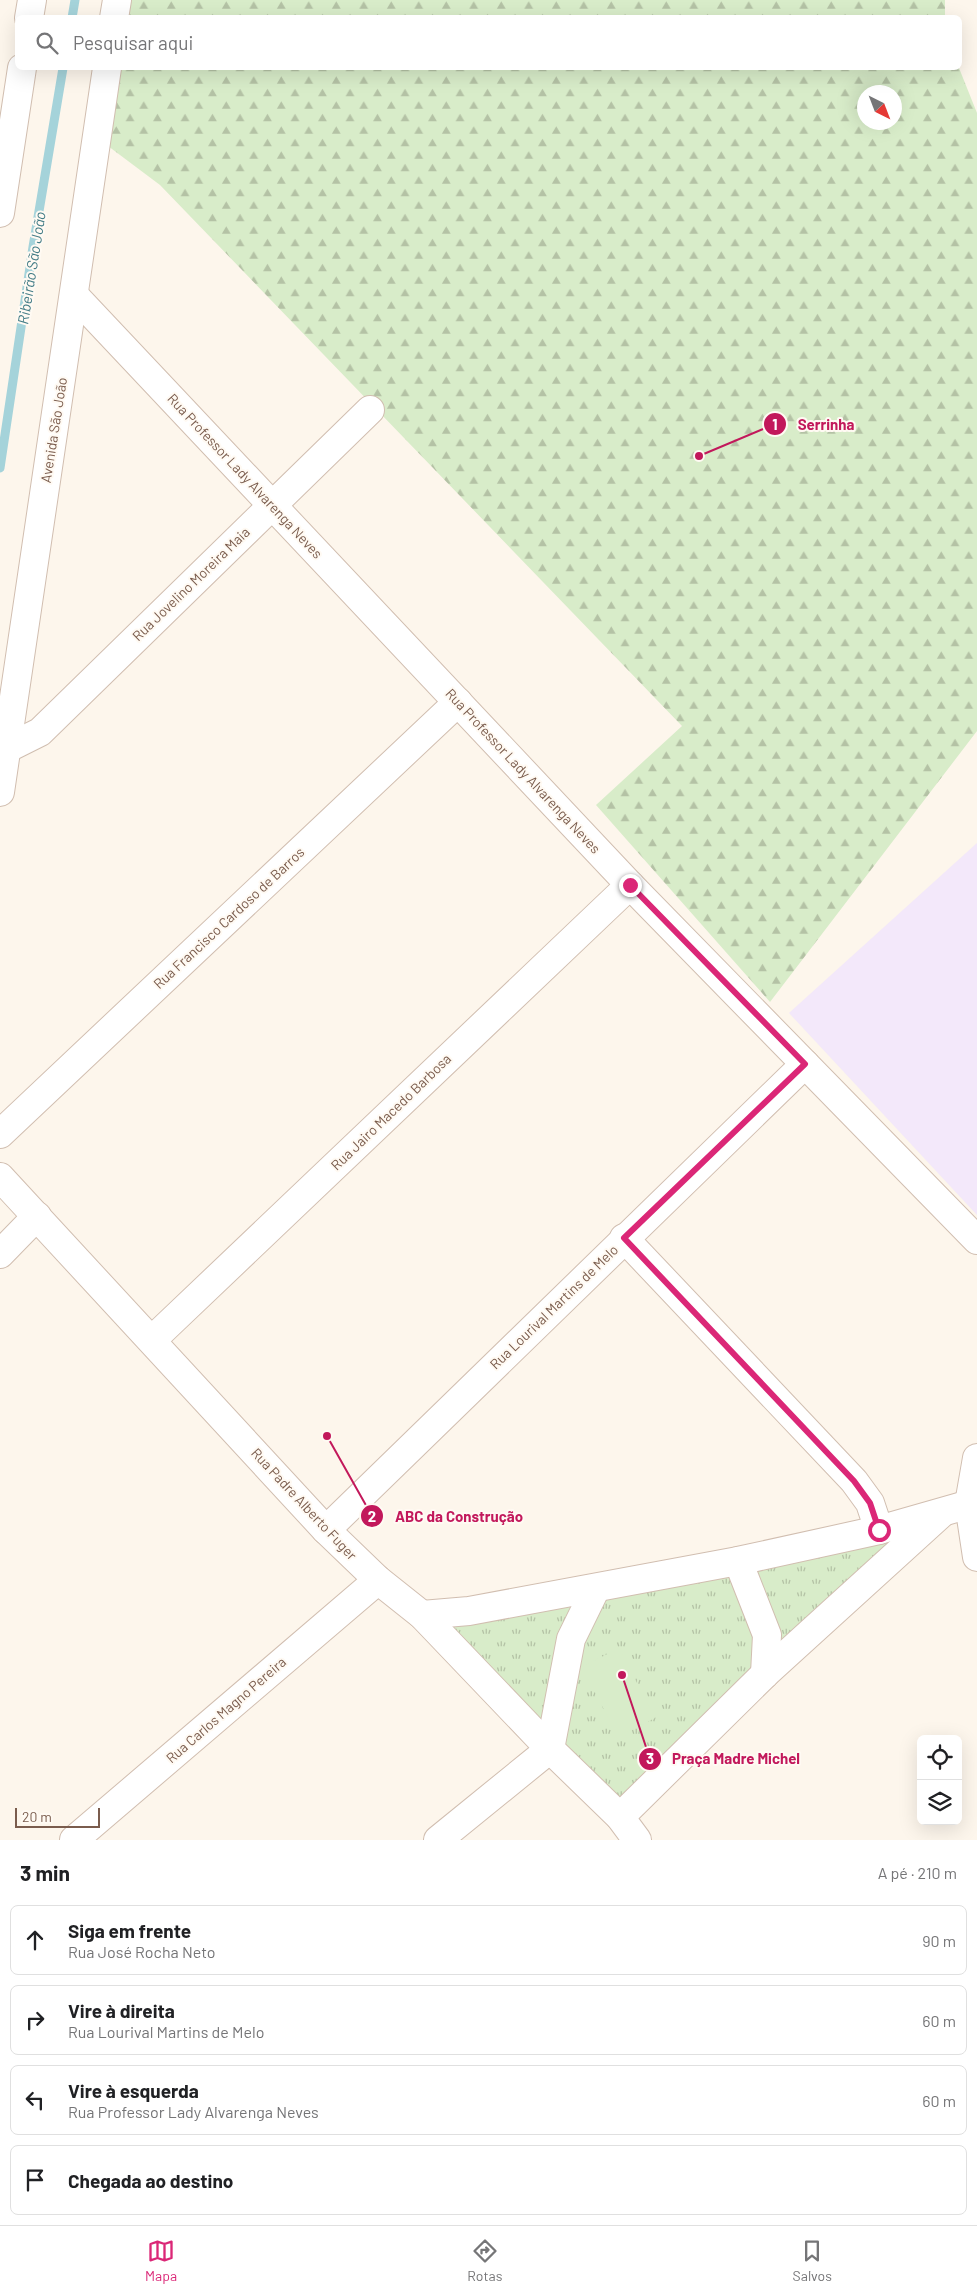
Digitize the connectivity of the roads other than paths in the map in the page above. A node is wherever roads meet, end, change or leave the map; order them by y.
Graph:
1 (32, 0) edge
2 (117, 0) edge
3 (30, 15) edge
4 (114, 15) edge
5 (22, 70) edge
6 (107, 70) edge
7 (0, 213) edge
8 (74, 296) junction
9 (370, 410) dead end
10 (273, 504) junction
11 (458, 702) junction
12 (6, 749) junction
13 (0, 792) edge
14 (630, 885) junction
15 (805, 1064) junction
16 (0, 1134) edge
17 (0, 1176) edge
18 (36, 1216) junction
19 (624, 1238) junction
20 (977, 1240) edge
21 (0, 1254) edge
22 (152, 1340) junction
23 (977, 1458) edge
24 (973, 1503) edge
25 (942, 1512) junction
26 (326, 1530) junction
27 (879, 1530) junction
28 (977, 1557) edge
29 (738, 1561) junction
30 (378, 1580) junction
31 (596, 1588) junction
32 (422, 1615) junction
33 (765, 1674) junction
34 (550, 1748) junction
35 (620, 1817) junction
36 (74, 1840) edge
37 (438, 1840) edge
38 (637, 1840) edge

1 - 3 street
2 - 4 street
5 - 7 street
6 - 8 street, Avenida São João
8 - 10 street, Rua Professor Lady Alvarenga Neves
8 - 12 street, Avenida São João
9 - 10 street, Rua Jovelino Moreira Maia
10 - 11 street, Rua Professor Lady Alvarenga Neves
10 - 12 street, Rua Jovelino Moreira Maia
11 - 14 street, Rua Professor Lady Alvarenga Neves
11 - 16 street, Rua Francisco Cardoso de Barros
12 - 13 street, Avenida São João
14 - 15 street, Rua Professor Lady Alvarenga Neves
14 - 22 street, Rua Jairo Macedo Barbosa
15 - 19 street, Rua Lourival Martins de Melo
15 - 20 street, Rua Professor Lady Alvarenga Neves
17 - 18 street, Rua Padre Alberto Fuger
18 - 21 street
18 - 22 street, Rua Padre Alberto Fuger
19 - 26 street, Rua Lourival Martins de Melo
19 - 27 street
22 - 26 street, Rua Padre Alberto Fuger
23 - 24 street
24 - 25 street
24 - 28 street
25 - 27 street
25 - 33 street
26 - 30 street, Rua Padre Alberto Fuger
27 - 29 street
29 - 31 street
29 - 33 street
30 - 32 street, Rua Padre Alberto Fuger
30 - 36 street, Rua Carlos Magno Pereira
31 - 32 street
31 - 34 street
32 - 34 street, Rua Padre Alberto Fuger
33 - 35 street
34 - 35 street, Rua Padre Alberto Fuger
34 - 37 street
35 - 38 street, Rua Padre Alberto Fuger

